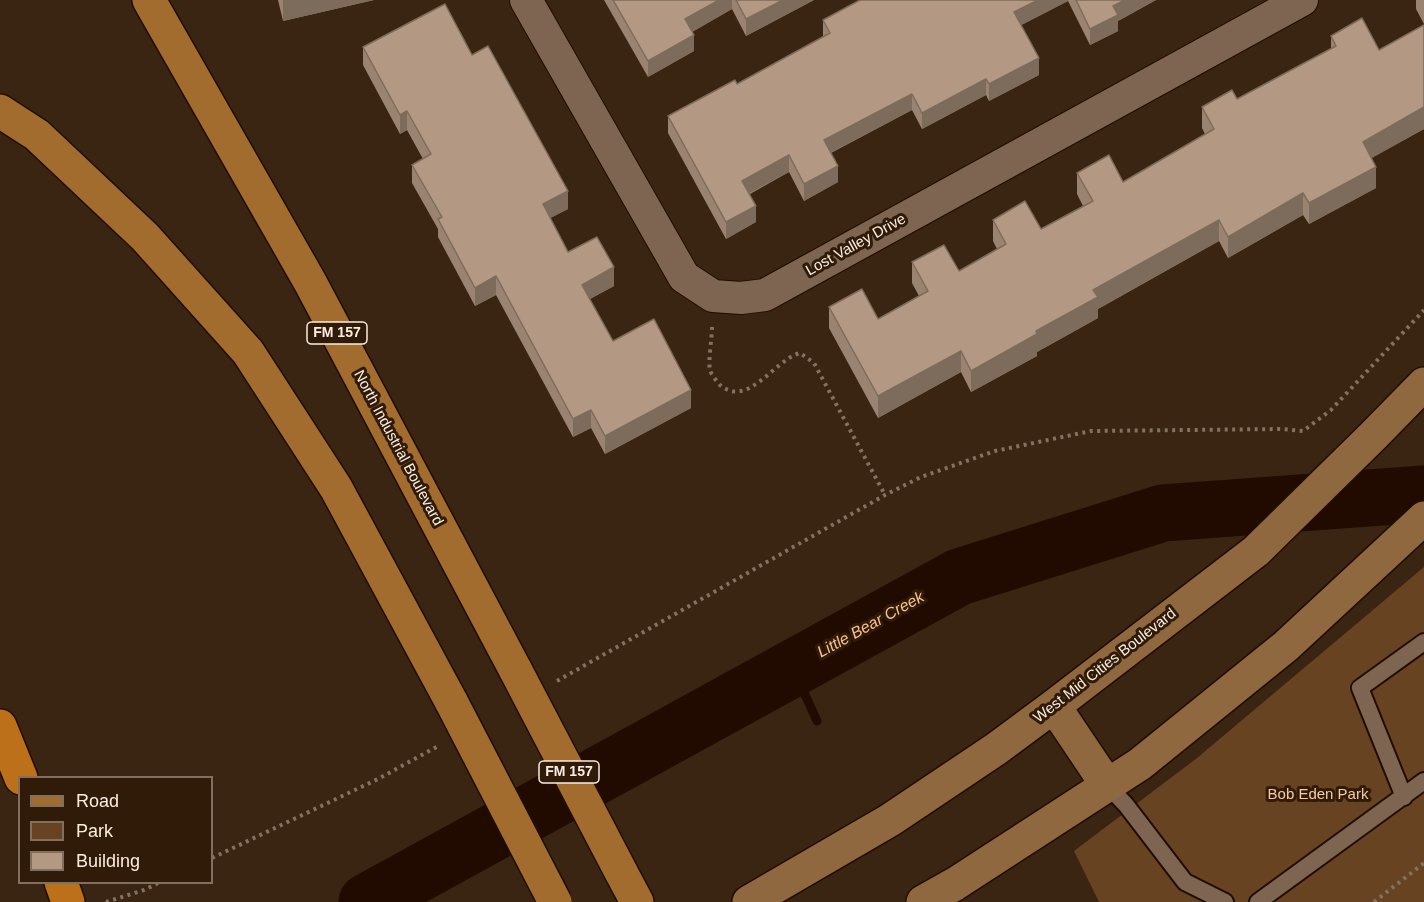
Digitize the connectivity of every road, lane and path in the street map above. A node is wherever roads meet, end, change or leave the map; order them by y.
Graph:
1 (149, 0) edge
2 (526, 0) edge
3 (1302, 0) edge
4 (0, 111) edge
5 (713, 296) junction
6 (1424, 310) edge
7 (1424, 384) edge
8 (885, 495) junction
9 (1418, 524) edge
10 (1424, 642) edge
11 (552, 684) dead end
12 (1054, 706) junction
13 (0, 726) edge
14 (449, 740) dead end
15 (21, 776) edge
16 (1424, 781) edge
17 (1107, 785) junction
18 (1404, 797) junction
19 (213, 858) edge
20 (1424, 863) edge
21 (63, 884) edge
22 (156, 884) edge
23 (68, 902) edge
24 (106, 902) edge
25 (555, 902) edge
26 (638, 902) edge
27 (749, 902) edge
28 (923, 902) edge
29 (1225, 902) edge
30 (1258, 902) edge
31 (1374, 902) edge

1 - 26 main road, North Industrial Boulevard / FM 157, bridge
2 - 5 street, Lost Valley Drive
3 - 5 street, Lost Valley Drive
4 - 25 main road, bridge
5 - 8 path
6 - 8 path
7 - 12 main road, West Mid Cities Boulevard
8 - 11 path
9 - 17 main road
10 - 18 lane
12 - 17 main road
12 - 27 main road, West Mid Cities Boulevard
13 - 15 highway
14 - 19 path
16 - 18 lane
17 - 28 main road
17 - 29 lane
18 - 30 lane
20 - 31 path
21 - 23 highway
22 - 24 path

